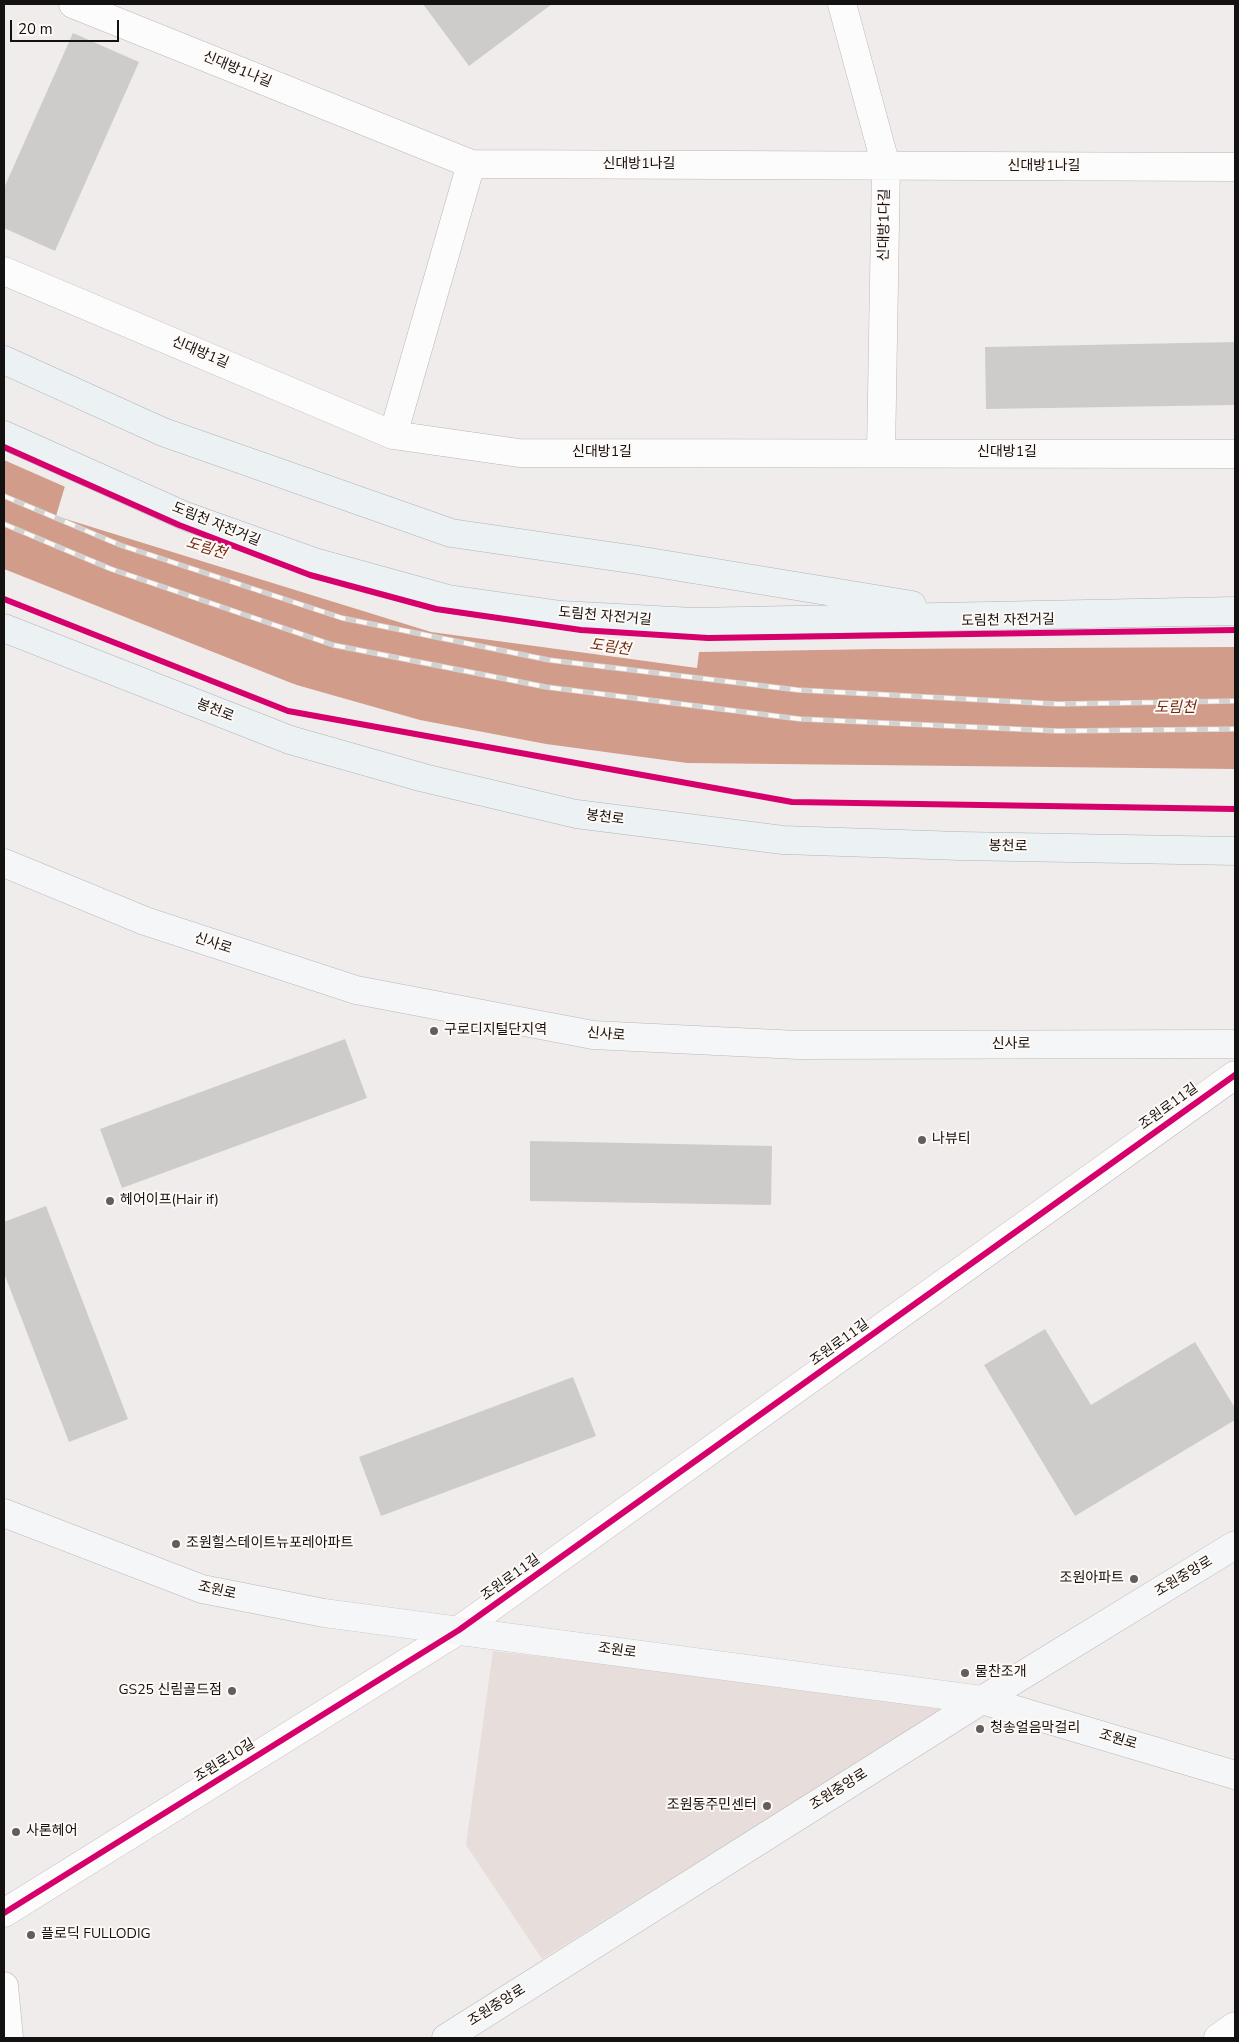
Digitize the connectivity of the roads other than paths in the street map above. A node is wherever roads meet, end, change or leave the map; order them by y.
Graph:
1 (73, 4) edge
2 (842, 4) edge
3 (472, 164) junction
4 (886, 166) junction
5 (1235, 167) edge
6 (4, 271) edge
7 (4, 360) edge
8 (4, 435) edge
9 (394, 435) junction
10 (881, 453) junction
11 (1235, 454) edge
12 (1235, 611) edge
13 (980, 616) junction
14 (4, 628) edge
15 (1235, 851) edge
16 (4, 863) edge
17 (1235, 1044) edge
18 (1235, 1075) edge
19 (4, 1513) edge
20 (1235, 1545) edge
21 (459, 1630) junction
22 (982, 1700) junction
23 (1235, 1774) edge
24 (4, 1913) edge
25 (4, 1986) edge
26 (1235, 2026) edge
27 (9, 2038) edge
28 (446, 2038) edge
29 (1218, 2038) edge

1 - 3 street, 신대방1나길
2 - 4 street, 신대방1다길
3 - 4 street, 신대방1나길
3 - 9 street
4 - 5 street, 신대방1나길
4 - 10 street, 신대방1다길
6 - 9 street, 신대방1길
7 - 13 main road
8 - 13 main road
9 - 10 street, 신대방1길
10 - 11 street, 신대방1길
12 - 13 main road
14 - 15 main road, 봉천로
16 - 17 street, 신사로
18 - 21 street, 조원로11길
19 - 21 street, 조원로
20 - 22 street, 조원중앙로
21 - 22 street, 조원로
21 - 24 street, 조원로10길
22 - 23 street, 조원로
22 - 28 street, 조원중앙로
25 - 27 street
26 - 29 street

